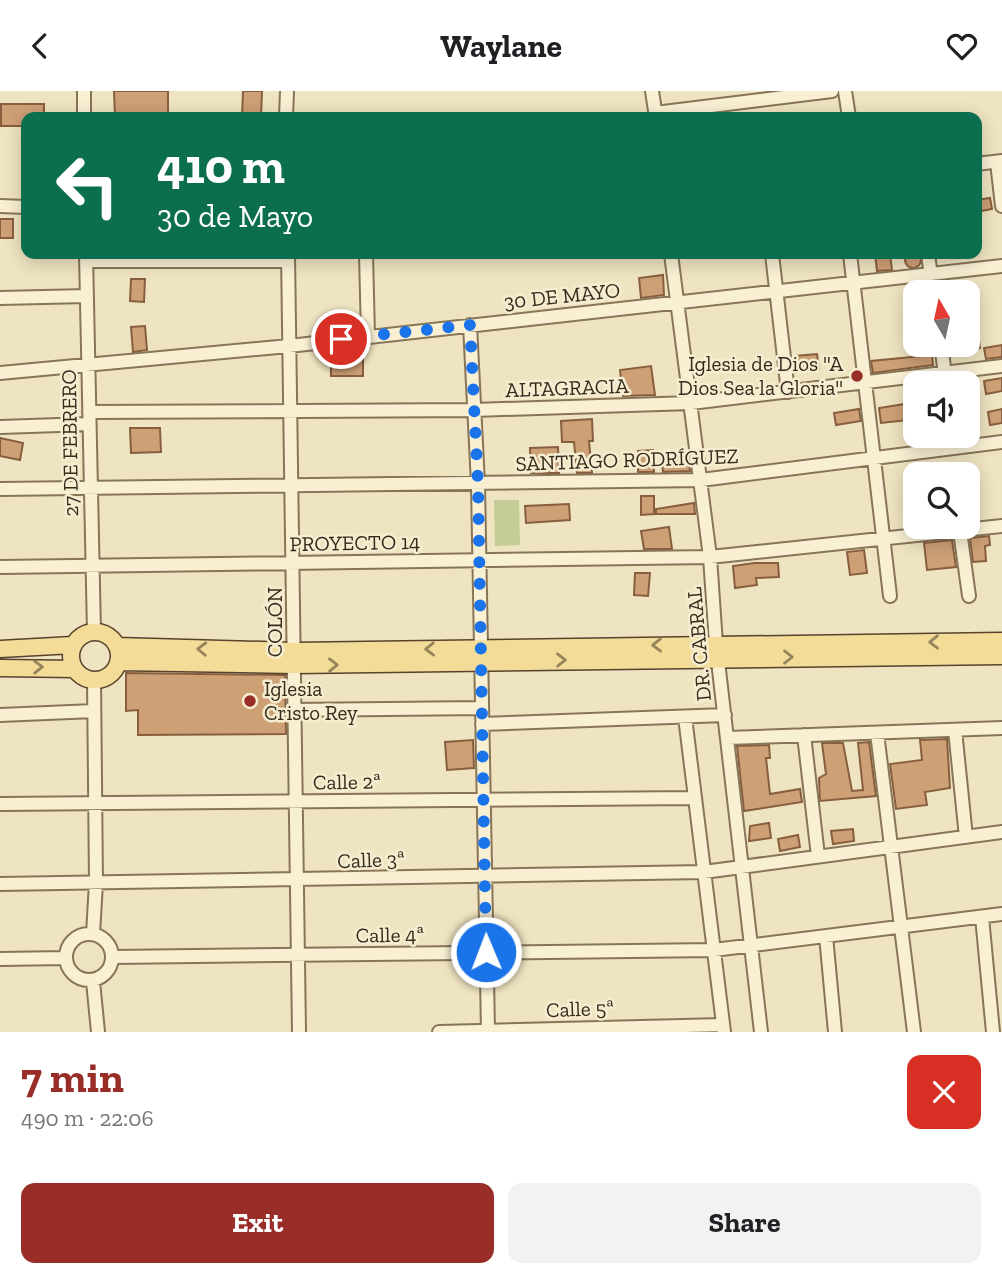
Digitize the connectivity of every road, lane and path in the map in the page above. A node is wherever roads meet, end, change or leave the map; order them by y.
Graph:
1 (84, 91) edge
2 (287, 91) edge
3 (652, 91) edge
4 (832, 91) edge
5 (845, 91) edge
6 (731, 97) edge
7 (84, 112) edge
8 (286, 112) edge
9 (655, 112) edge
10 (668, 112) edge
11 (848, 112) edge
12 (1000, 161) edge
13 (982, 163) edge
14 (0, 206) edge
15 (1002, 206) edge
16 (21, 207) edge
17 (86, 259) edge
18 (288, 259) edge
19 (366, 259) edge
20 (672, 259) edge
21 (773, 259) edge
22 (851, 259) edge
23 (929, 259) edge
24 (1002, 266) edge
25 (931, 274) junction
26 (932, 280) edge
27 (853, 282) junction
28 (777, 290) junction
29 (87, 296) junction
30 (0, 298) edge
31 (677, 304) junction
32 (470, 325) junction
33 (368, 336) junction
34 (289, 346) junction
35 (88, 364) junction
36 (1002, 366) edge
37 (966, 371) edge
38 (0, 373) edge
39 (903, 379) edge
40 (865, 383) junction
41 (788, 392) junction
42 (691, 403) junction
43 (474, 409) junction
44 (290, 410) junction
45 (89, 418) junction
46 (0, 427) edge
47 (1002, 442) edge
48 (875, 460) junction
49 (701, 480) junction
50 (478, 484) junction
51 (293, 485) junction
52 (0, 489) edge
53 (90, 489) junction
54 (1002, 526) edge
55 (980, 529) edge
56 (903, 536) edge
57 (884, 538) junction
58 (961, 539) edge
59 (710, 557) junction
60 (479, 561) junction
61 (294, 564) junction
62 (92, 566) junction
63 (0, 568) edge
64 (890, 596) dead end
65 (969, 596) dead end
66 (94, 632) junction
67 (1002, 641) edge
68 (74, 645) junction
69 (0, 649) edge
70 (717, 651) junction
71 (117, 654) junction
72 (481, 655) junction
73 (1002, 656) edge
74 (295, 658) junction
75 (0, 668) edge
76 (75, 669) junction
77 (94, 679) junction
78 (482, 708) junction
79 (292, 710) junction
80 (94, 711) junction
81 (0, 715) edge
82 (724, 715) junction
83 (685, 717) junction
84 (482, 725) junction
85 (1002, 728) edge
86 (955, 730) junction
87 (877, 733) junction
88 (804, 735) junction
89 (727, 738) junction
90 (695, 798) junction
91 (483, 799) junction
92 (95, 802) junction
93 (295, 802) junction
94 (0, 804) edge
95 (1002, 832) edge
96 (966, 837) junction
97 (891, 847) junction
98 (818, 856) junction
99 (743, 866) junction
100 (704, 872) junction
101 (484, 876) junction
102 (296, 881) junction
103 (96, 883) junction
104 (0, 884) edge
105 (1002, 914) edge
106 (982, 917) junction
107 (900, 927) junction
108 (93, 934) junction
109 (826, 936) junction
110 (752, 945) junction
111 (714, 950) junction
112 (486, 952) junction
113 (298, 956) junction
114 (113, 957) junction
115 (65, 958) junction
116 (0, 959) edge
117 (93, 981) junction
118 (724, 1028) edge
119 (488, 1031) edge
120 (98, 1032) edge
121 (299, 1032) edge
122 (439, 1032) edge
123 (761, 1032) edge
124 (835, 1032) edge
125 (914, 1032) edge
126 (993, 1032) edge

1 - 7 street
2 - 8 street
3 - 9 street
4 - 6 street
5 - 11 street
6 - 10 street
12 - 13 street
12 - 15 street
14 - 16 street
17 - 29 street, 27 DE FEBRERO
18 - 34 street, COLÓN
19 - 33 street
20 - 31 street, DR. CABRAL
21 - 28 street
22 - 27 street
23 - 25 street
24 - 25 street, 30 DE MAYO
25 - 26 street
25 - 27 street, 30 DE MAYO
27 - 28 street, 30 DE MAYO
27 - 40 street
28 - 31 street, 30 DE MAYO
28 - 41 street
29 - 30 street
29 - 35 street, 27 DE FEBRERO
31 - 32 street, 30 DE MAYO
31 - 42 street, DR. CABRAL
32 - 33 street, 30 DE MAYO
32 - 43 street
33 - 34 street, 30 DE MAYO
34 - 35 street, 30 DE MAYO
34 - 44 street, COLÓN
35 - 38 street, 30 DE MAYO
35 - 45 street, 27 DE FEBRERO
36 - 37 street, ALTAGRACIA
39 - 40 street, ALTAGRACIA
40 - 41 street, ALTAGRACIA
40 - 48 street
41 - 42 street, ALTAGRACIA
42 - 43 street, ALTAGRACIA
42 - 49 street, DR. CABRAL
43 - 44 street, ALTAGRACIA
43 - 50 street
44 - 45 street, ALTAGRACIA
44 - 51 street, COLÓN
45 - 46 street, ALTAGRACIA
45 - 53 street, 27 DE FEBRERO
47 - 48 street, SANTIAGO RODRÍGUEZ
48 - 49 street, SANTIAGO RODRÍGUEZ
48 - 57 street
49 - 50 street, SANTIAGO RODRÍGUEZ
49 - 59 street, DR. CABRAL
50 - 51 street, SANTIAGO RODRÍGUEZ
50 - 60 street
51 - 53 street, SANTIAGO RODRÍGUEZ
51 - 61 street, COLÓN
52 - 53 street, SANTIAGO RODRÍGUEZ
53 - 62 street, 27 DE FEBRERO
54 - 55 street, PROYECTO 14
56 - 57 street, PROYECTO 14
57 - 59 street, PROYECTO 14
57 - 64 street
58 - 65 street
59 - 60 street, PROYECTO 14
59 - 70 street, DR. CABRAL
60 - 61 street, PROYECTO 14
60 - 72 street
61 - 62 street, PROYECTO 14
61 - 74 street, COLÓN
62 - 63 street, PROYECTO 14
62 - 66 street, 27 DE FEBRERO
66 - 68 main road
66 - 71 main road
67 -> 70 main road
68 - 69 main road
68 - 76 main road
70 - 72 main road
70 -> 73 main road
70 - 82 street, DR. CABRAL
71 - 74 main road
71 - 77 main road
72 - 74 main road
72 - 78 street
74 - 79 street, COLÓN
75 -> 76 main road
76 - 77 main road
77 - 80 street
78 - 79 street
78 - 84 street
79 - 93 street, COLÓN
80 - 81 street
80 - 92 street
82 - 83 street
82 - 89 street, DR. CABRAL
83 - 84 street
83 - 90 street
84 - 91 street
85 - 86 street
86 - 87 street
86 - 96 street
87 - 88 street
87 - 97 street
88 - 89 street
88 - 98 street
89 - 99 street, DR. CABRAL
90 - 91 street, Calle 2ª
90 - 100 street
91 - 93 street, Calle 2ª
91 - 101 street
92 - 93 street, Calle 2ª
92 - 94 street, Calle 2ª
92 - 103 street
93 - 102 street, COLÓN
95 - 96 street, Calle 3ª
96 - 97 street, Calle 3ª
97 - 98 street, Calle 3ª
97 - 107 street
98 - 99 street, Calle 3ª
99 - 100 street, Calle 3ª
99 - 110 street, DR. CABRAL
100 - 101 street, Calle 3ª
100 - 111 street
101 - 102 street, Calle 3ª
101 - 112 street
102 - 103 street, Calle 3ª
102 - 113 street, COLÓN
103 - 104 street, Calle 3ª
103 - 108 street
105 - 106 street, Calle 4ª
106 - 107 street, Calle 4ª
106 - 126 street
107 - 109 street, Calle 4ª
107 - 125 street
108 - 114 street
108 - 115 street
109 - 110 street, Calle 4ª
109 - 124 street
110 - 111 street, Calle 4ª
110 - 123 street, DR. CABRAL
111 - 112 street, Calle 4ª
111 - 118 street
112 - 113 street, Calle 4ª
112 - 119 street
113 - 114 street, Calle 4ª
113 - 121 street, COLÓN
114 - 117 street
115 - 116 street
115 - 117 street
117 - 120 street
118 - 119 street, Calle 5ª
119 - 122 street, Calle 5ª

